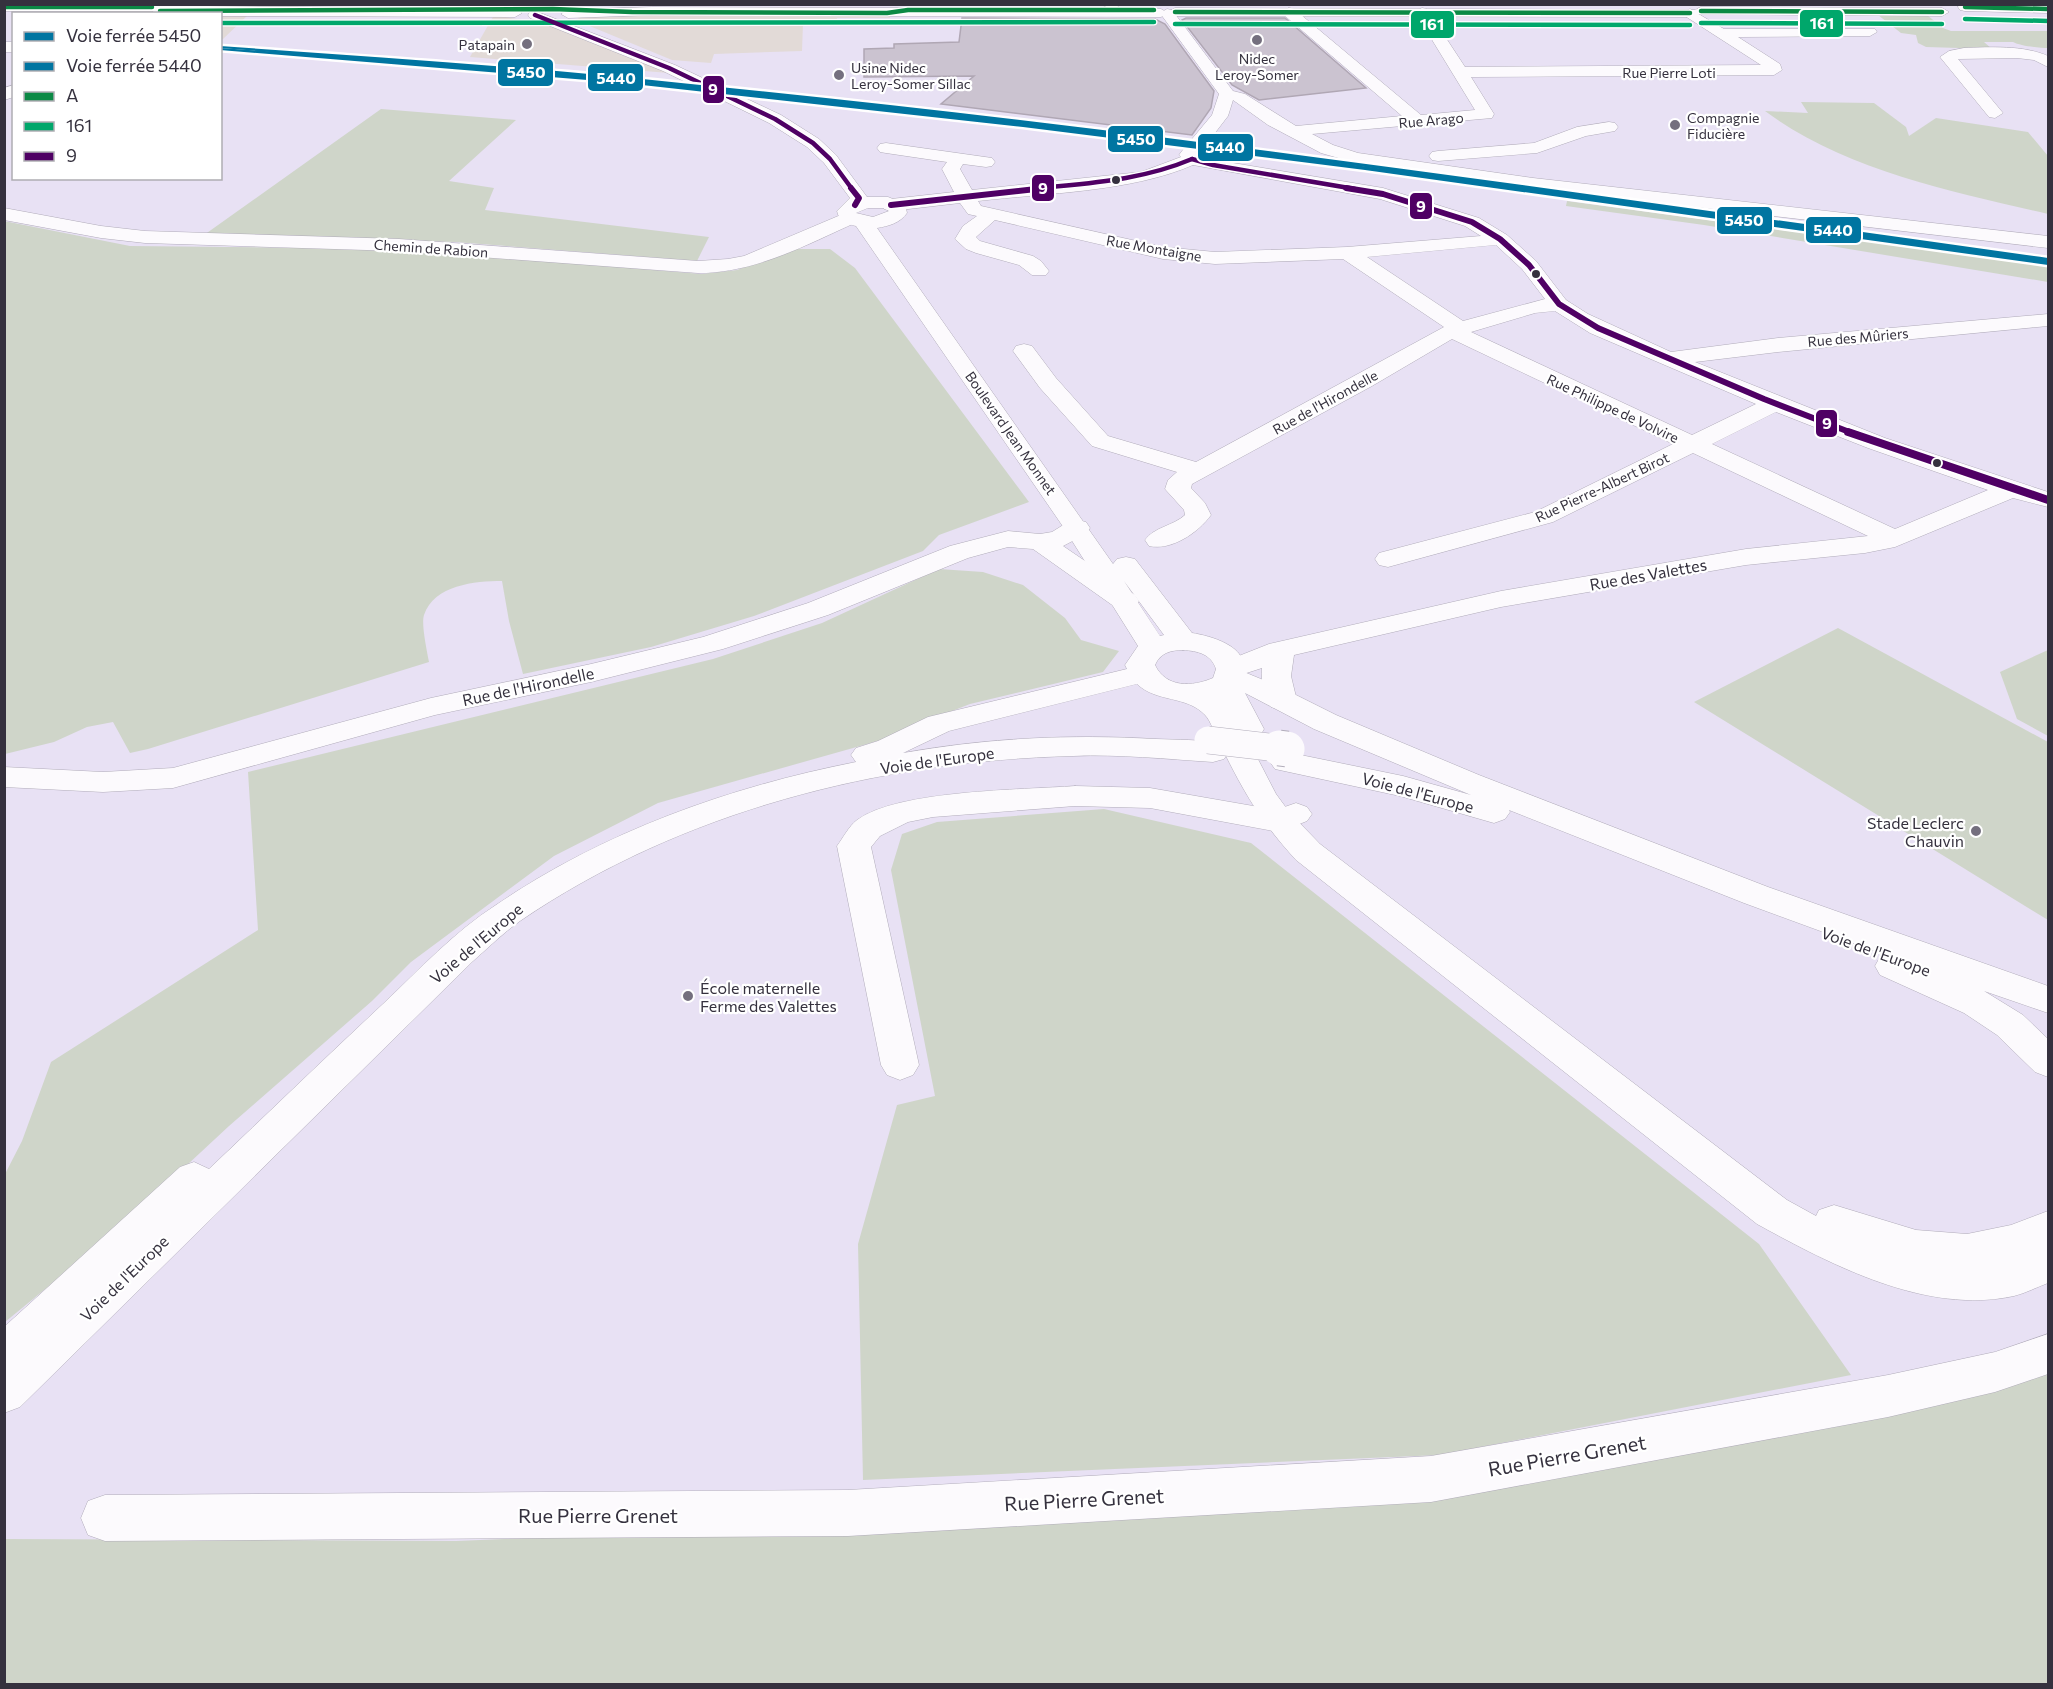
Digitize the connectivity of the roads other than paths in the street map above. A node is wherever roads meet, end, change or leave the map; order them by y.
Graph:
1 (500, 4) edge
2 (1110, 5) edge
3 (1217, 6) edge
4 (1689, 8) edge
5 (4, 9) edge
6 (510, 9) edge
7 (570, 9) edge
8 (155, 10) edge
9 (1168, 11) junction
10 (2049, 11) edge
11 (1289, 12) junction
12 (1422, 12) junction
13 (536, 15) junction
14 (1869, 32) dead end
15 (1723, 33) junction
16 (2049, 62) edge
17 (1461, 72) junction
18 (692, 76) junction
19 (1227, 94) junction
20 (1995, 113) dead end
21 (1418, 121) junction
22 (1609, 128) dead end
23 (1292, 131) junction
24 (886, 148) dead end
25 (1195, 149) junction
26 (958, 158) junction
27 (986, 162) dead end
28 (1397, 164) junction
29 (1063, 172) dead end
30 (1102, 182) junction
31 (967, 196) junction
32 (869, 212) junction
33 (4, 214) edge
34 (992, 214) junction
35 (2049, 228) edge
36 (1500, 239) junction
37 (2028, 239) junction
38 (2049, 242) edge
39 (1347, 253) junction
40 (1039, 271) dead end
41 (1559, 303) junction
42 (2049, 320) edge
43 (1457, 330) junction
44 (1024, 351) dead end
45 (1668, 359) junction
46 (1774, 404) junction
47 (1692, 445) junction
48 (1197, 470) junction
49 (2012, 489) junction
50 (2049, 500) edge
51 (1077, 528) junction
52 (1895, 539) junction
53 (1158, 540) dead end
54 (1040, 542) junction
55 (1388, 559) dead end
56 (1125, 601) junction
57 (1183, 641) junction
58 (1279, 650) junction
59 (1148, 661) junction
60 (1225, 669) junction
61 (1194, 694) junction
62 (1282, 700) junction
63 (1211, 746) junction
64 (807, 772) junction
65 (4, 777) edge
66 (1281, 809) junction
67 (1759, 902) junction
68 (2049, 1000) edge
69 (2049, 1014) edge
70 (2049, 1062) edge
71 (900, 1065) dead end
72 (2049, 1228) edge
73 (2049, 1265) edge
74 (2049, 1354) edge
75 (4, 1356) edge
76 (4, 1392) edge
77 (105, 1518) dead end

1 - 8 street
2 - 7 street
2 - 9 street
3 - 4 street
3 - 9 street
4 - 10 street
4 - 12 street
4 - 15 street, Rue Pierre Loti
5 - 8 street
6 - 8 street
6 - 13 street
7 - 9 street
7 - 13 street
7 - 18 street
9 - 11 street
9 - 19 street
11 - 12 street
11 - 21 street
12 - 17 street, Rue Arago
13 - 18 street
14 - 15 street
15 - 17 street, Rue Pierre Loti
16 - 20 street
17 - 21 street, Rue Arago
18 - 32 street, Boulevard Jean Monnet
19 - 23 street
19 - 25 street
21 - 23 street, Rue Arago
22 - 28 street
23 - 28 street
24 - 26 street
25 - 30 street
25 - 36 street
26 - 27 street
26 - 31 street
28 - 37 street
29 - 30 street
30 - 31 street
31 - 32 street
31 - 34 street, Rue Montaigne
32 - 33 street, Chemin de Rabion
32 - 51 street, Boulevard Jean Monnet
32 - 57 street
34 - 39 street, Rue Montaigne
34 - 40 street
35 - 37 street
36 - 39 street, Rue Montaigne
36 - 41 street
37 - 38 street
39 - 43 street, Rue Philippe de Volvire
41 - 43 street, Rue de l'Hirondelle
41 - 45 street
42 - 45 street, Rue des Mûriers
43 - 47 street, Rue Philippe de Volvire
43 - 48 street, Rue de l'Hirondelle
44 - 48 street
45 - 46 street
46 - 47 street, Rue Pierre-Albert Birot
46 - 49 street
47 - 52 street, Rue Philippe de Volvire
47 - 55 street, Rue Pierre-Albert Birot
48 - 53 street, Rue de l'Hirondelle
49 - 50 street
49 - 52 street, Rue des Valettes
51 - 54 street, Rue de l'Hirondelle
51 - 56 street, Boulevard Jean Monnet
52 - 58 street, Rue des Valettes
54 - 56 street, Rue de l'Hirondelle
54 - 65 street, Rue de l'Hirondelle
56 - 59 street, Boulevard Jean Monnet
57 - 59 street
57 - 60 street
58 - 60 street, Rue des Valettes
58 - 62 street
59 - 61 street
59 - 64 street
60 - 61 street
60 - 62 street
60 - 66 street
61 - 66 street
62 - 67 street
63 - 64 street, Voie de l'Europe
63 - 67 street, Voie de l'Europe
63 - 76 street, Voie de l'Europe
64 - 75 street, Voie de l'Europe
66 - 71 street
66 - 72 street
66 - 73 street
67 - 68 street
67 - 69 street, Voie de l'Europe
67 - 70 street
74 - 77 street, Rue Pierre Grenet

